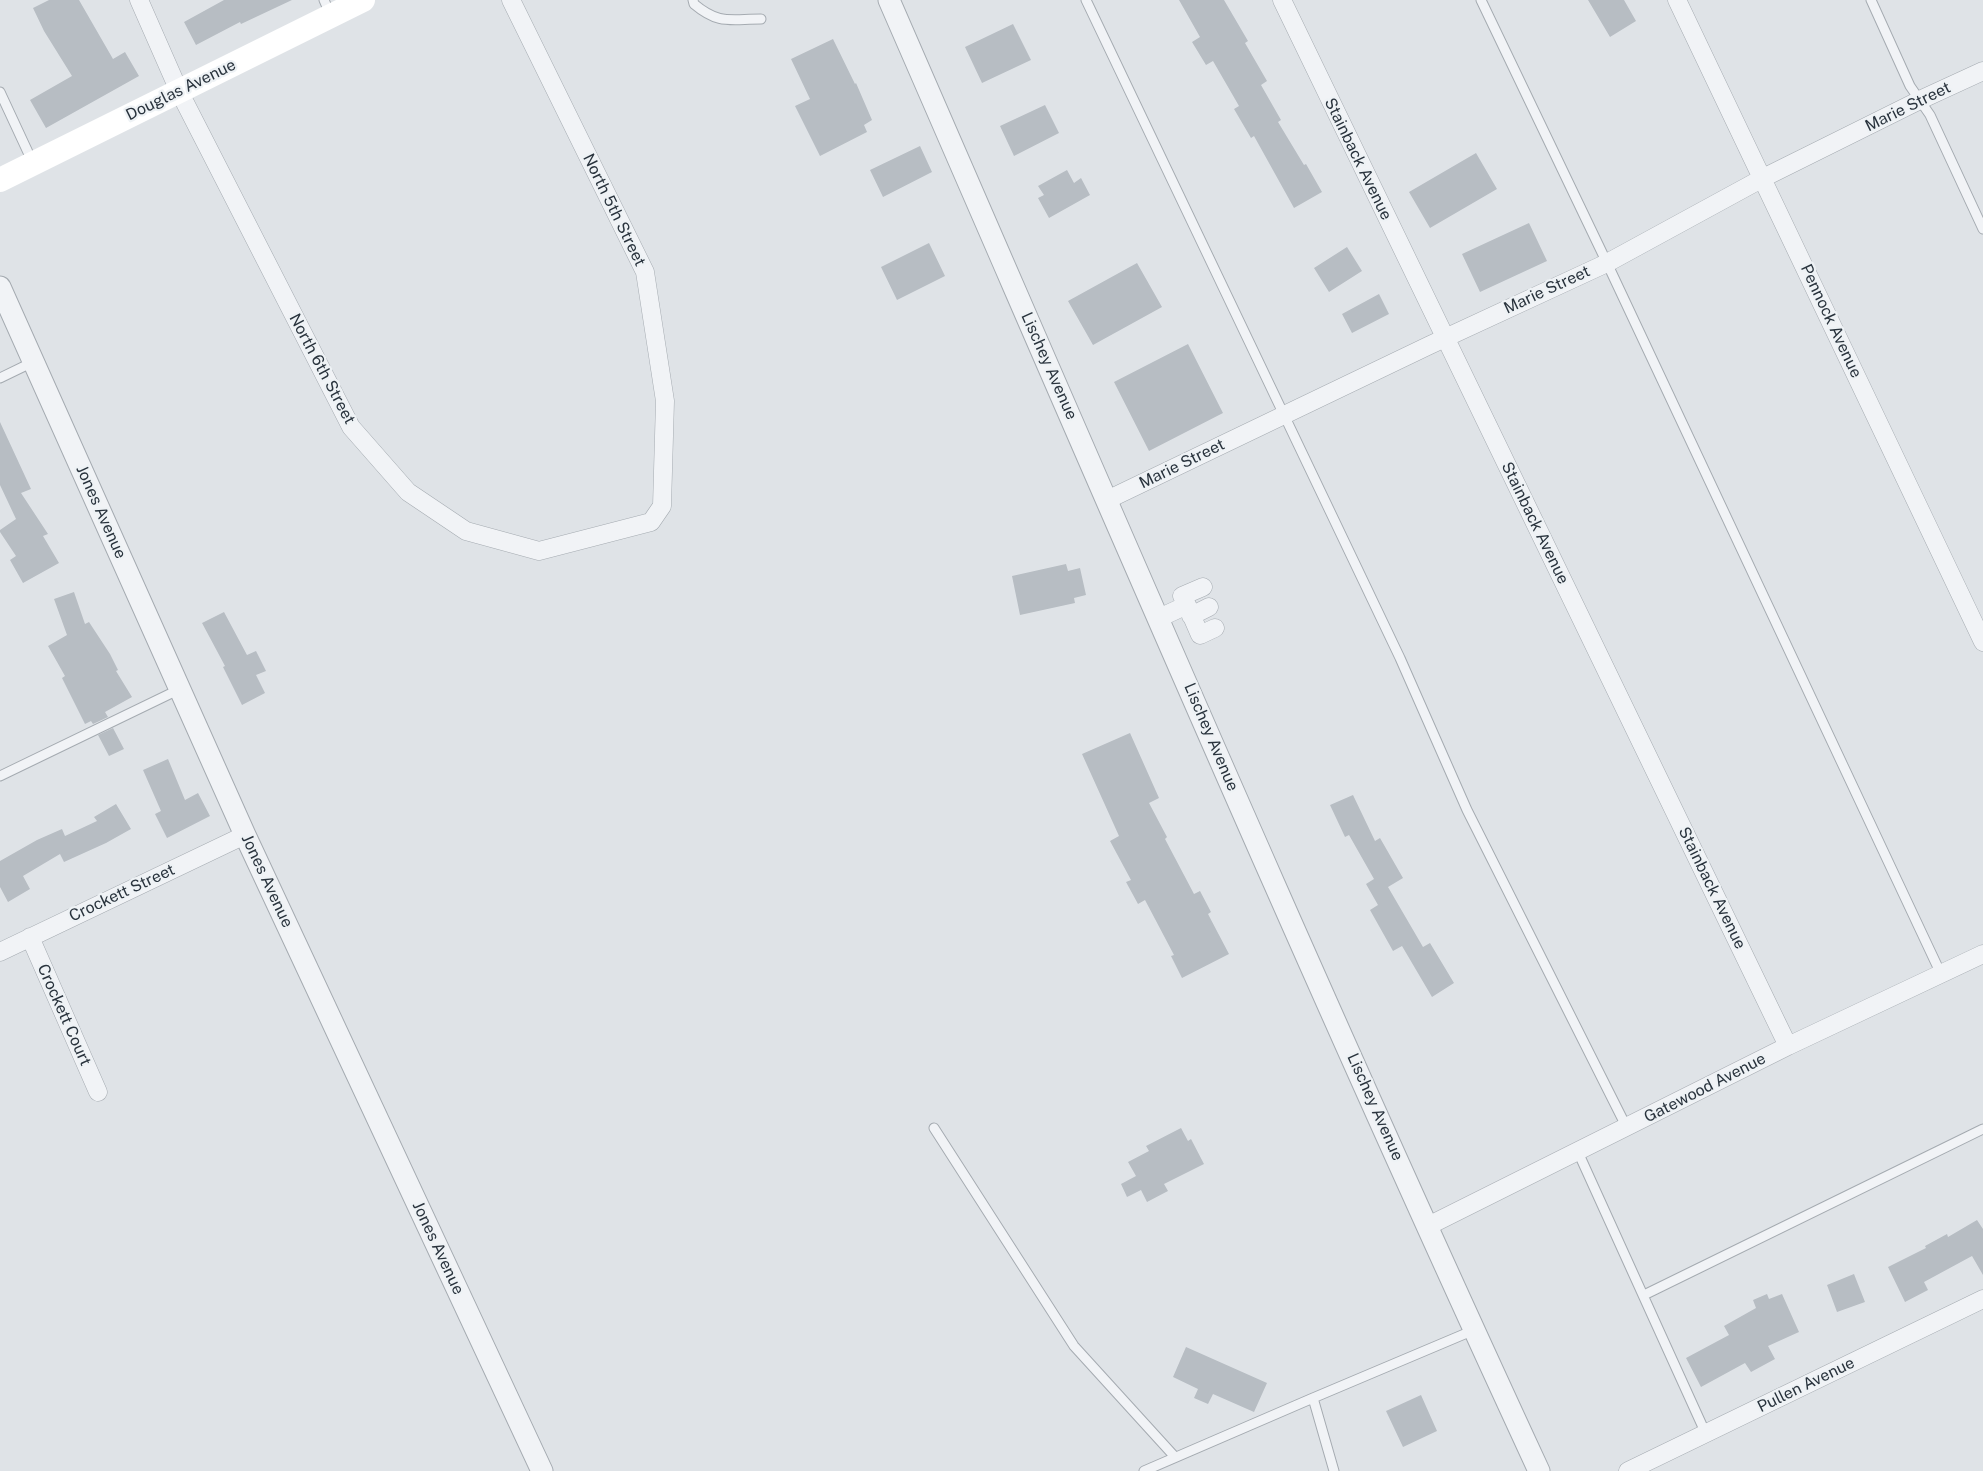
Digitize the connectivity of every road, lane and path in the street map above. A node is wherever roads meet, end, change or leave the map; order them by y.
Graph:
1 (139, 0) edge
2 (363, 0) edge
3 (511, 0) edge
4 (693, 0) edge
5 (890, 0) edge
6 (1086, 0) edge
7 (1282, 0) edge
8 (1480, 0) edge
9 (1677, 0) edge
10 (1871, 0) edge
11 (327, 8) edge
12 (761, 19) dead end
13 (1983, 71) edge
14 (179, 91) junction
15 (0, 92) edge
16 (1920, 100) junction
17 (33, 164) junction
18 (1763, 178) junction
19 (0, 180) edge
20 (1983, 229) edge
21 (1607, 263) junction
22 (0, 287) edge
23 (1445, 338) junction
24 (34, 362) junction
25 (0, 378) edge
26 (1284, 414) junction
27 (1107, 500) junction
28 (651, 522) joint
29 (1202, 587) dead end
30 (1210, 607) dead end
31 (1189, 610) junction
32 (1159, 618) junction
33 (1215, 628) dead end
34 (1983, 642) edge
35 (180, 689) junction
36 (0, 776) edge
37 (245, 835) junction
38 (30, 937) junction
39 (0, 952) edge
40 (1983, 954) edge
41 (1942, 974) junction
42 (1788, 1046) junction
43 (98, 1092) dead end
44 (934, 1128) dead end
45 (1627, 1128) junction
46 (1983, 1129) edge
47 (1578, 1152) junction
48 (1428, 1226) junction
49 (1644, 1295) junction
50 (1983, 1300) edge
51 (1474, 1330) junction
52 (1312, 1398) junction
53 (1706, 1434) junction
54 (1175, 1457) junction
55 (542, 1471) edge
56 (1144, 1471) edge
57 (1334, 1471) edge
58 (1539, 1471) edge
59 (1628, 1471) edge

1 - 14 street, North 6th Street
2 - 11 main road, Douglas Avenue
3 - 28 street, North 5th Street
4 - 12 lane
5 - 27 street, Lischey Avenue
6 - 26 lane
7 - 23 street, Stainback Avenue
8 - 21 lane
9 - 18 street, Pennock Avenue
10 - 16 lane
11 - 14 main road, Douglas Avenue
13 - 16 street, Marie Street
14 - 17 main road, Douglas Avenue
14 - 28 street, North 6th Street
15 - 17 lane
16 - 18 street, Marie Street
16 - 20 lane
17 - 19 main road, Douglas Avenue
18 - 21 street, Marie Street
18 - 34 street, Pennock Avenue
21 - 23 street, Marie Street
21 - 41 lane
22 - 24 street, Jones Avenue
23 - 26 street, Marie Street
23 - 42 street, Stainback Avenue
24 - 25 lane
24 - 35 street, Jones Avenue
26 - 27 street, Marie Street
26 - 45 lane
27 - 32 street, Lischey Avenue
29 - 31 street
30 - 31 street
31 - 32 street
31 - 33 street
32 - 48 street, Lischey Avenue
35 - 36 lane
35 - 37 street, Jones Avenue
37 - 38 street, Crockett Street
37 - 55 street, Jones Avenue
38 - 39 street, Crockett Street
38 - 43 street, Crockett Court
40 - 41 street, Gatewood Avenue
41 - 42 street, Gatewood Avenue
42 - 45 street, Gatewood Avenue
44 - 54 lane
45 - 47 street, Gatewood Avenue
46 - 49 lane
47 - 48 street, Gatewood Avenue
47 - 49 lane
48 - 51 street, Lischey Avenue
49 - 53 lane
50 - 53 street, Pullen Avenue
51 - 52 lane
51 - 58 street, Lischey Avenue
52 - 54 lane
52 - 57 lane
53 - 59 street, Pullen Avenue
54 - 56 lane

